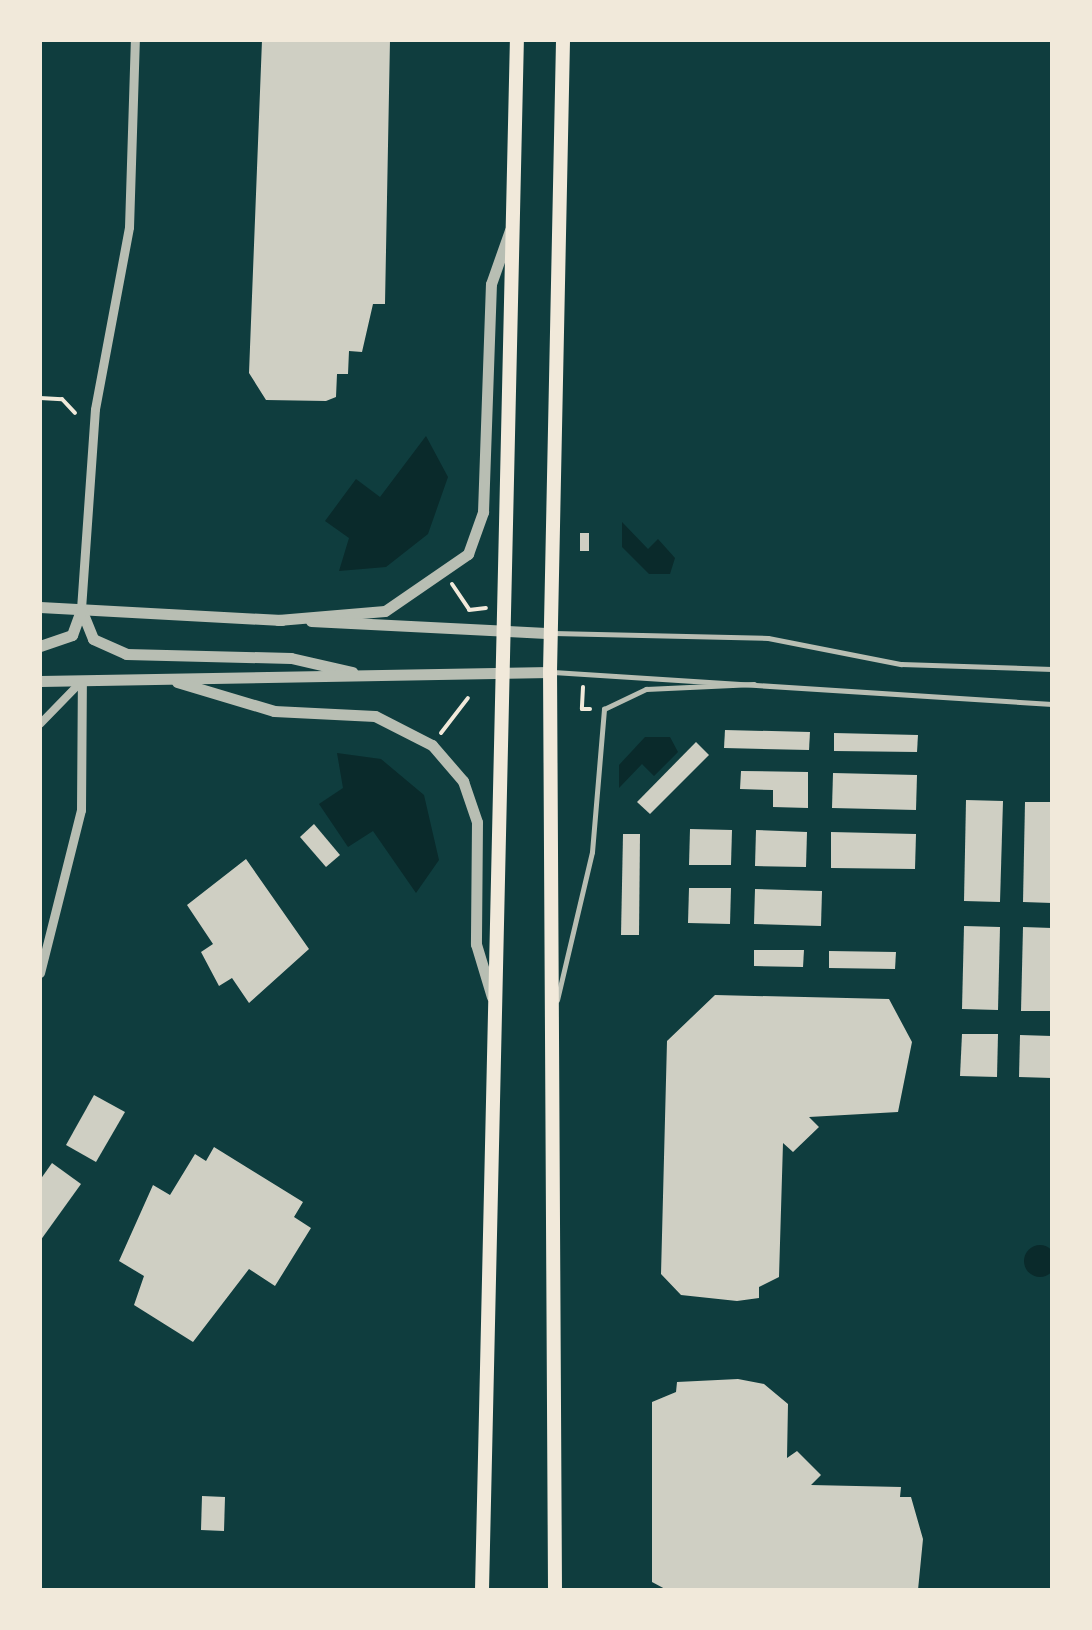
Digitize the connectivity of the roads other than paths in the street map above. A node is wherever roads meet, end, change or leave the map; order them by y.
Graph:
1 (134, 40) edge
2 (517, 40) edge
3 (563, 40) edge
4 (513, 221) junction
5 (40, 607) edge
6 (82, 610) junction
7 (278, 620) junction
8 (506, 631) junction
9 (551, 633) junction
10 (40, 646) edge
11 (1052, 669) edge
12 (504, 672) junction
13 (550, 672) junction
14 (370, 676) junction
15 (40, 681) edge
16 (82, 681) junction
17 (177, 682) junction
18 (767, 683) junction
19 (1052, 704) edge
20 (40, 724) edge
21 (40, 973) edge
22 (553, 1016) junction
23 (499, 1020) junction
24 (482, 1590) edge
25 (555, 1590) edge

1 - 6 street
2 - 4 main road
3 - 9 main road
4 - 7 street
4 - 8 main road
5 - 6 street
6 - 7 street
6 - 10 street
6 - 14 street
7 - 8 street
8 - 9 street
8 - 12 main road
9 - 11 lane
9 - 13 main road
12 - 13 street
12 - 14 street
12 - 23 main road
13 - 18 lane
13 - 22 main road
14 - 17 street
15 - 16 street
16 - 17 street
16 - 20 street
16 - 21 street
17 - 23 street
18 - 19 lane
18 - 22 lane
22 - 25 main road
23 - 24 main road

